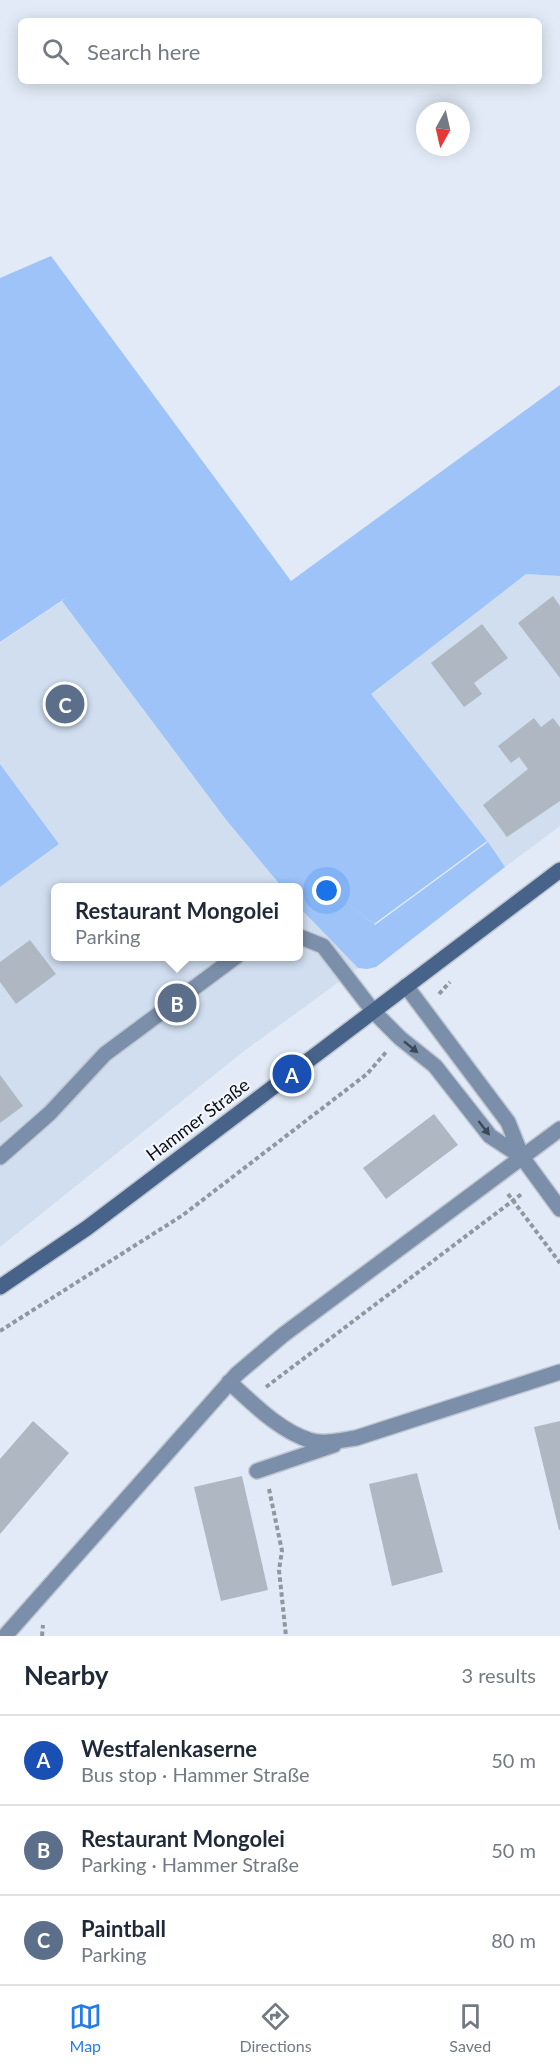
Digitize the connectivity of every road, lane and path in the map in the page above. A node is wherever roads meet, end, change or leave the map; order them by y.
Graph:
1 (560, 870) edge
2 (303, 938) edge
3 (460, 945) junction
4 (232, 961) edge
5 (406, 986) junction
6 (425, 1010) junction
7 (373, 1011) junction
8 (399, 1038) junction
9 (560, 1129) edge
10 (0, 1157) edge
11 (522, 1157) junction
12 (540, 1181) junction
13 (560, 1209) edge
14 (0, 1287) edge
15 (0, 1331) edge
16 (560, 1372) edge
17 (229, 1382) junction
18 (249, 1399) junction
19 (356, 1438) junction
20 (261, 1470) joint
21 (5, 1636) edge
22 (286, 1636) edge

1 - 3 main road, Hammer Straße
2 - 7 lane
3 - 5 main road, Hammer Straße
3 - 6 path
4 - 10 lane
5 - 6 lane
5 - 7 main road, Hammer Straße
6 - 11 lane
7 - 8 lane
7 - 14 main road, Hammer Straße
8 -> 11 lane
8 - 15 path
9 - 11 lane
11 - 12 lane
11 - 17 lane
12 - 13 lane
12 - 18 path
16 - 19 lane
17 - 18 lane
17 - 21 lane
18 - 19 lane
19 - 20 lane
20 - 22 path

